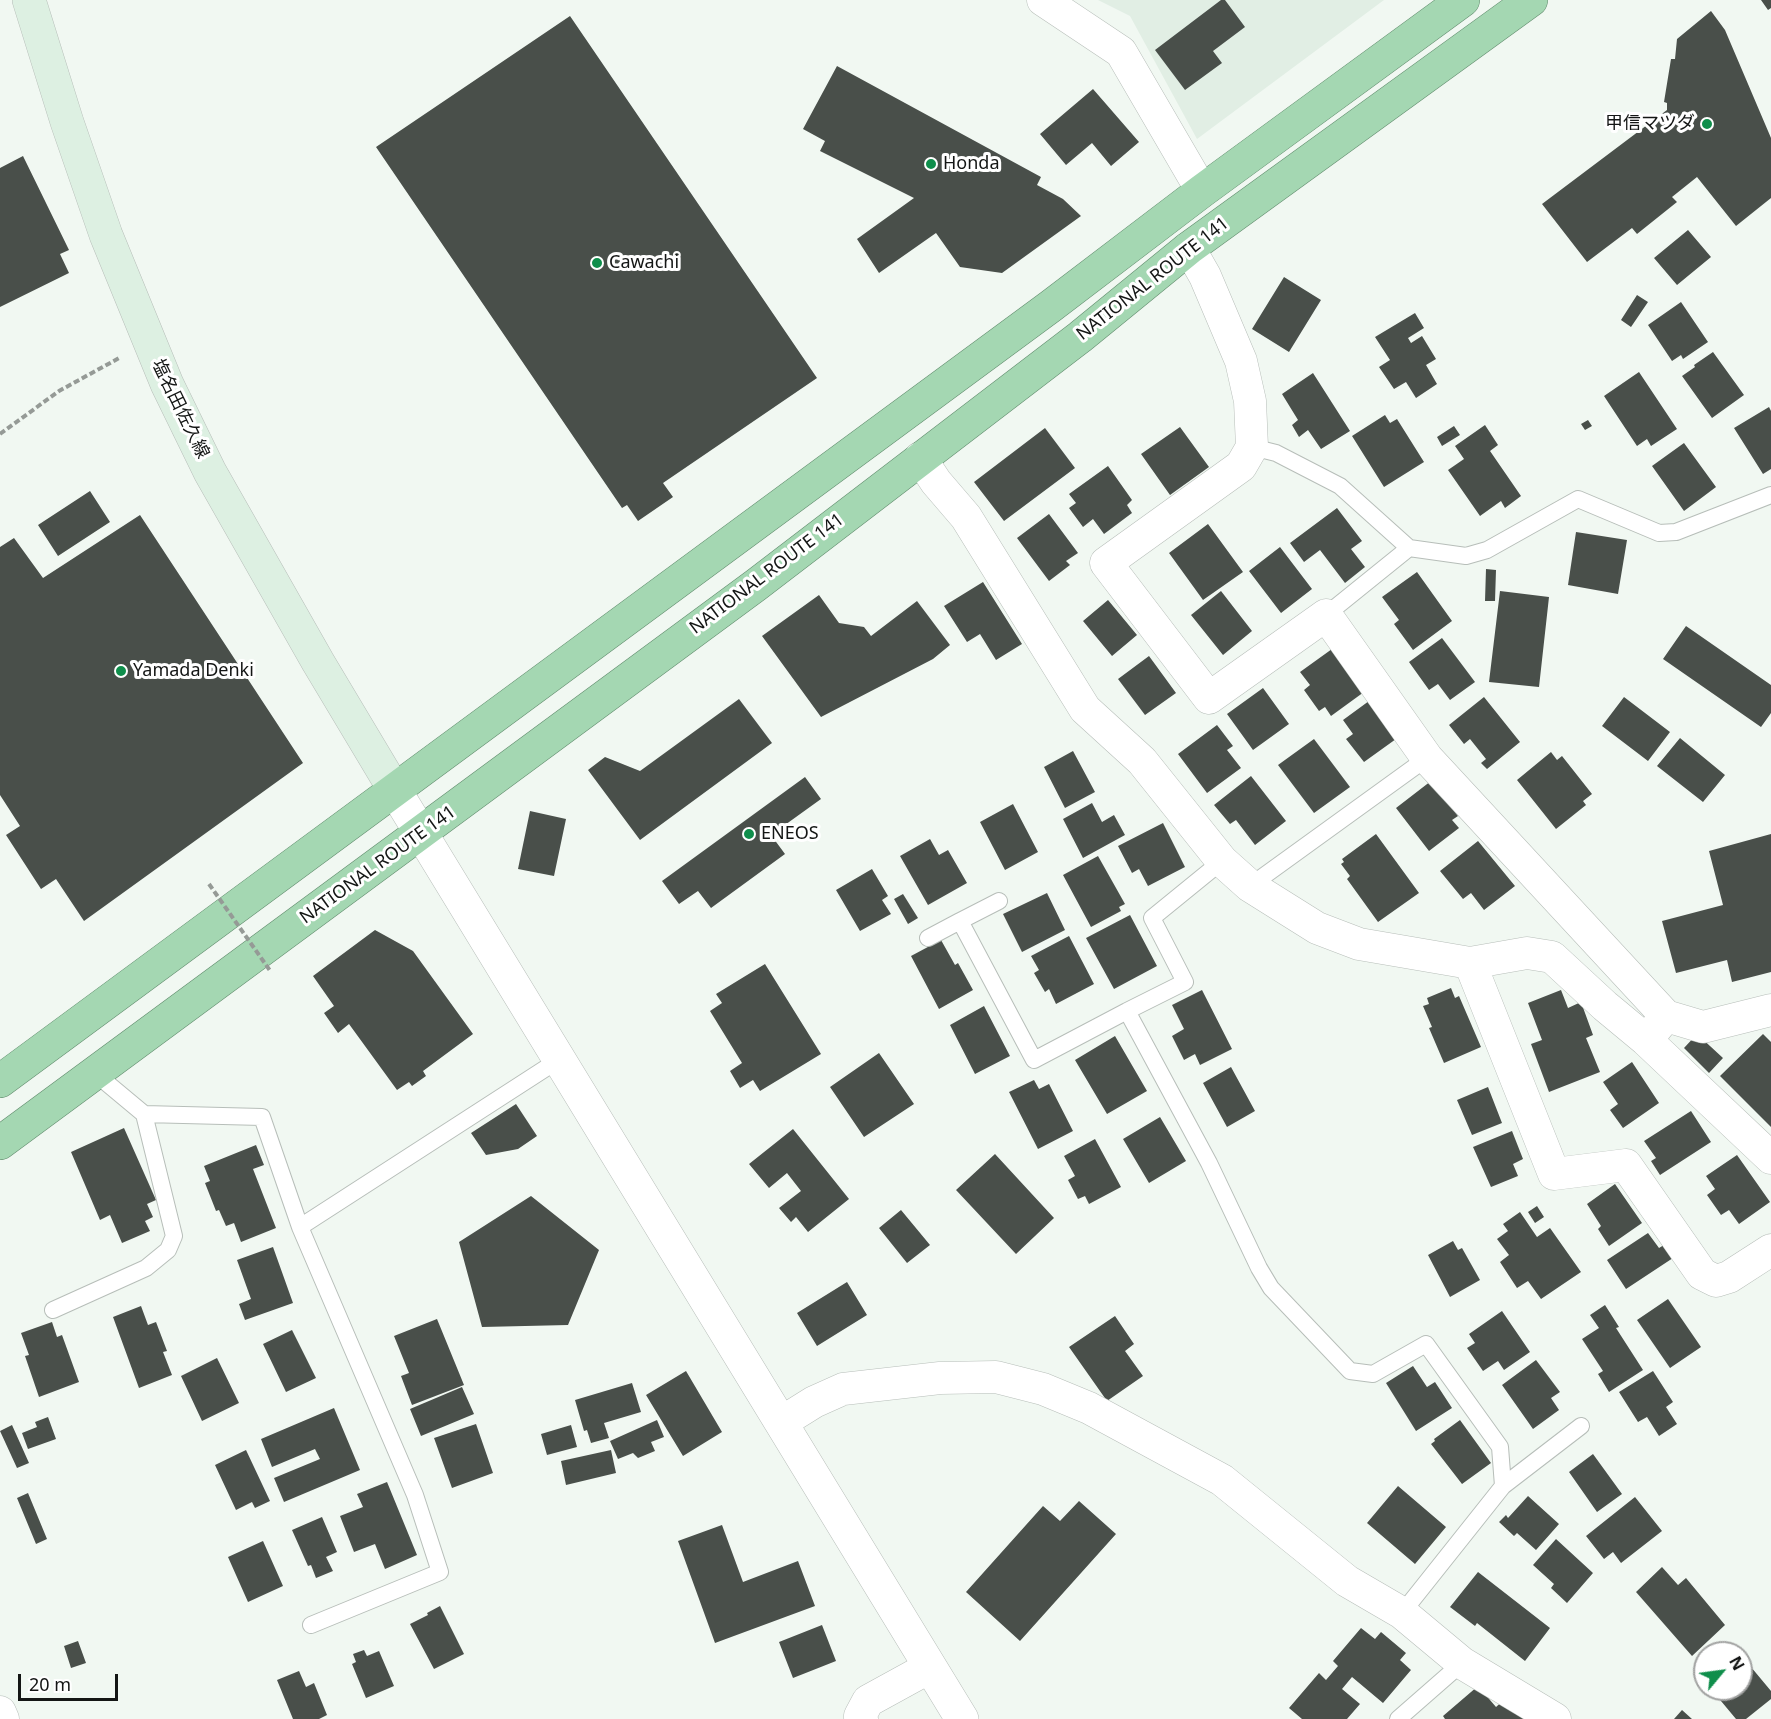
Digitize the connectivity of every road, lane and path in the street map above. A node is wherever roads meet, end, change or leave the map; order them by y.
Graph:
1 (29, 0) edge
2 (1044, 0) edge
3 (1462, 0) edge
4 (1530, 0) edge
5 (1202, 191) junction
6 (1189, 248) junction
7 (148, 342) junction
8 (0, 434) edge
9 (1252, 447) junction
10 (920, 458) junction
11 (1771, 495) edge
12 (1409, 548) junction
13 (1326, 615) junction
14 (1427, 758) junction
15 (394, 789) junction
16 (422, 833) junction
17 (1222, 861) junction
18 (209, 884) dead end
19 (1250, 886) junction
20 (999, 901) dead end
21 (960, 921) junction
22 (928, 938) dead end
23 (1470, 963) junction
24 (271, 972) dead end
25 (1771, 1010) edge
26 (1127, 1011) junction
27 (1656, 1028) junction
28 (561, 1059) junction
29 (96, 1074) junction
30 (0, 1080) edge
31 (144, 1114) junction
32 (0, 1143) edge
33 (1771, 1158) edge
34 (300, 1227) junction
35 (1771, 1250) edge
36 (53, 1310) dead end
37 (782, 1422) junction
38 (1581, 1426) dead end
39 (1503, 1486) junction
40 (1402, 1613) junction
41 (311, 1625) dead end
42 (1462, 1663) junction
43 (930, 1667) junction
44 (0, 1712) edge
45 (3, 1719) edge
46 (862, 1719) edge
47 (962, 1719) edge
48 (1398, 1719) edge
49 (1556, 1719) edge

1 - 7 main road, 塩名田佐久線
2 - 5 street
3 - 5 highway
4 - 6 highway, NATIONAL ROUTE 141
5 - 15 highway
6 - 9 street
6 - 10 highway, NATIONAL ROUTE 141
7 - 8 path
7 - 15 main road, 塩名田佐久線
9 - 12 lane
9 - 13 street
10 - 16 highway, NATIONAL ROUTE 141
10 - 17 street
11 - 12 lane
12 - 13 lane
13 - 14 street
14 - 19 lane
14 - 27 street
15 - 16 street
15 - 30 highway
16 - 28 street
16 - 29 highway, NATIONAL ROUTE 141
17 - 19 street
17 - 26 lane
18 - 24 path, bridge
19 - 23 street
20 - 21 lane
21 - 22 lane
21 - 26 lane
23 - 27 street
23 - 35 street
25 - 27 street
26 - 39 lane
27 - 33 street
28 - 34 lane
28 - 37 street
29 - 31 lane
29 - 32 highway, NATIONAL ROUTE 141
31 - 34 lane
31 - 36 lane
34 - 41 lane
37 - 40 street
37 - 43 street
38 - 39 lane
39 - 40 lane
40 - 42 street
42 - 48 lane
42 - 49 street
43 - 46 street
43 - 47 street
44 - 45 street

